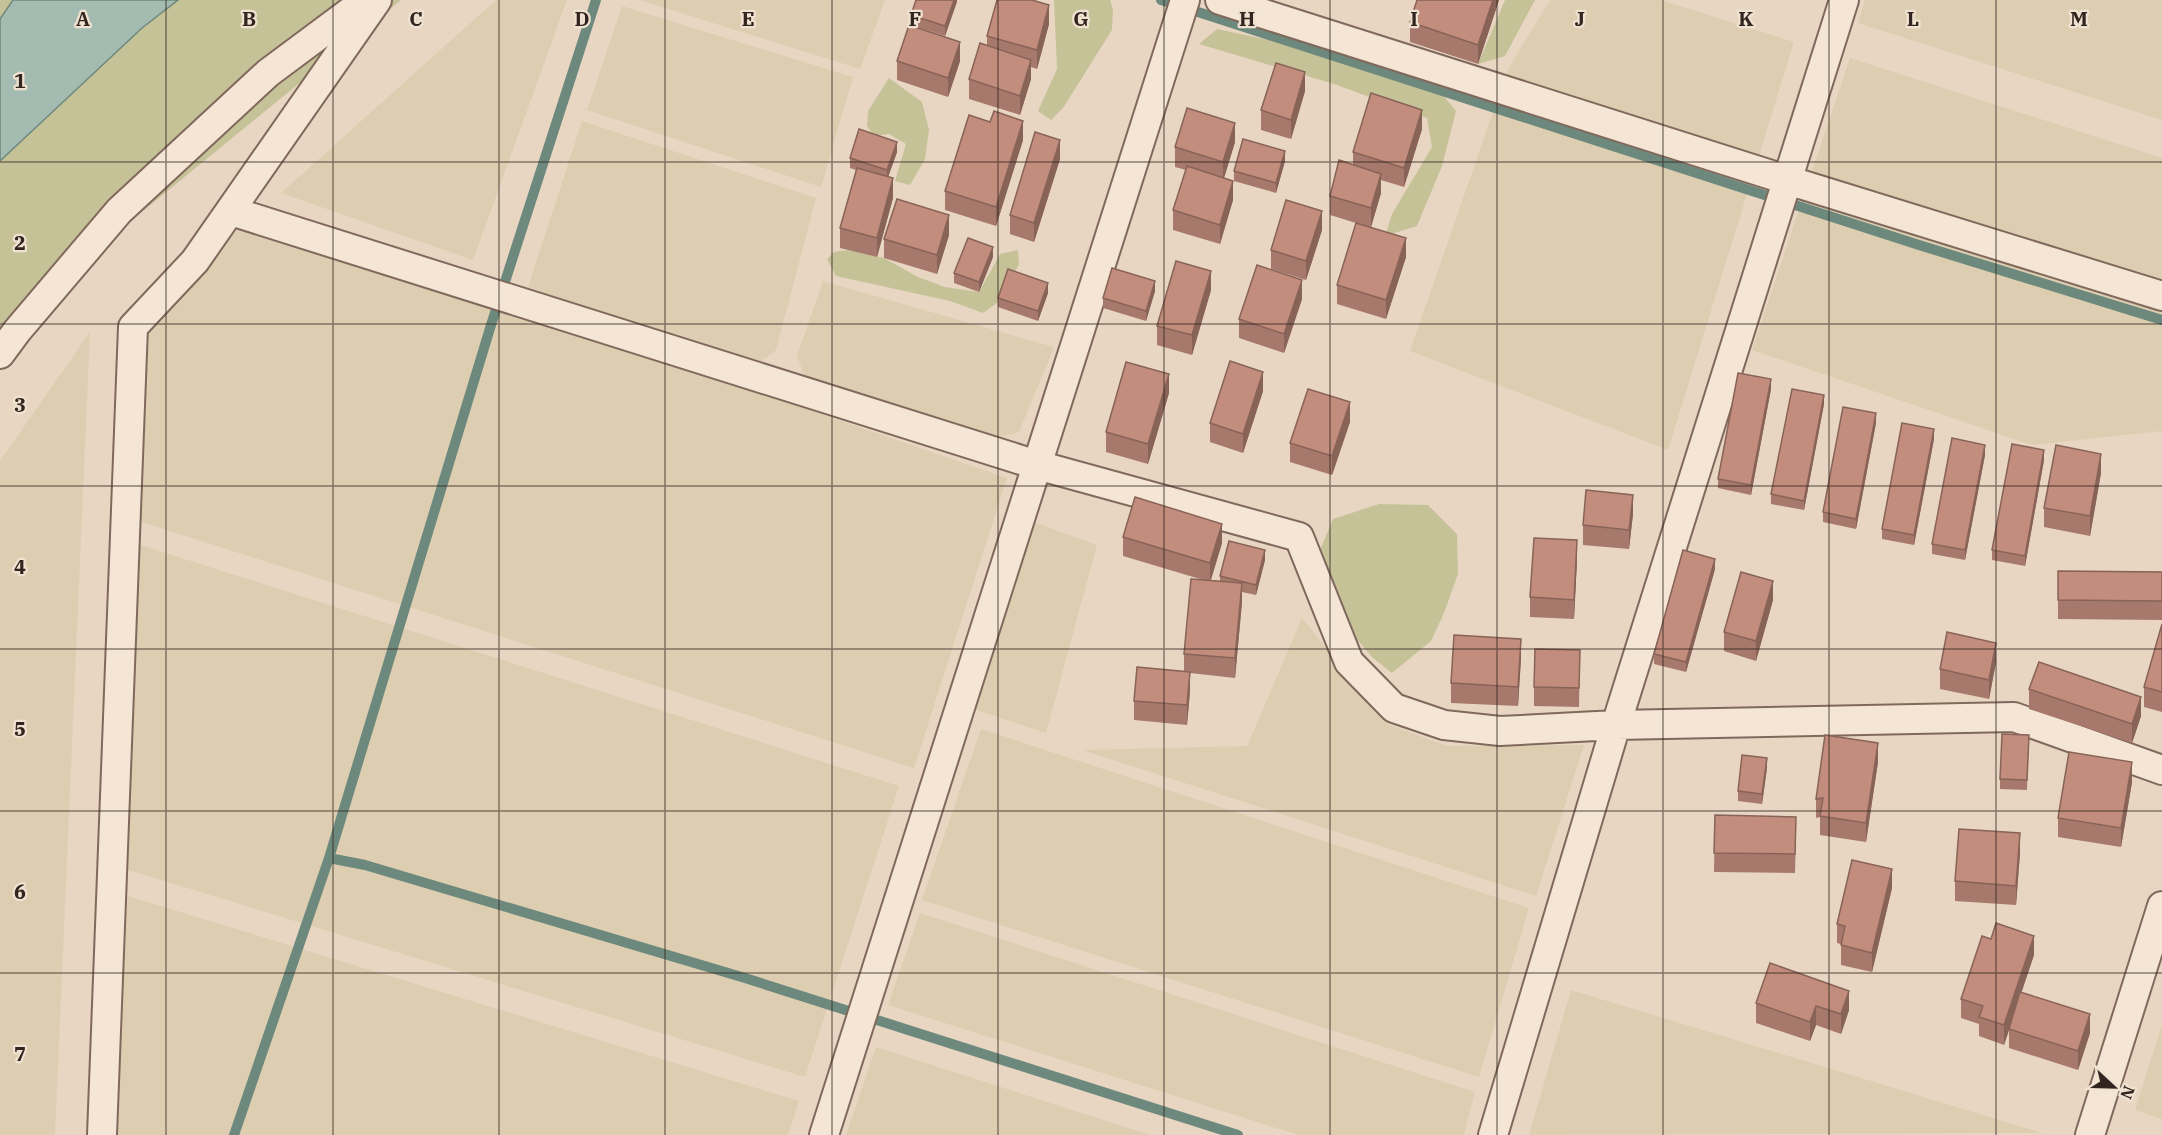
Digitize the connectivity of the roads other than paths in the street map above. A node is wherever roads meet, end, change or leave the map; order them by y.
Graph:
1 (366, 0) edge
2 (377, 0) edge
3 (1185, 0) edge
4 (1220, 0) edge
5 (1844, 0) edge
6 (1787, 180) junction
7 (231, 211) junction
8 (2162, 296) edge
9 (0, 354) edge
10 (1037, 465) junction
11 (1616, 725) junction
12 (2162, 770) edge
13 (2162, 906) edge
14 (102, 1135) edge
15 (824, 1135) edge
16 (1494, 1135) edge
17 (2090, 1135) edge

1 - 9 street
2 - 7 street
3 - 10 street
4 - 6 street
5 - 6 street
6 - 8 street
6 - 11 street
7 - 10 street
7 - 14 street
10 - 11 street
10 - 15 street
11 - 12 street
11 - 16 street
13 - 17 street

